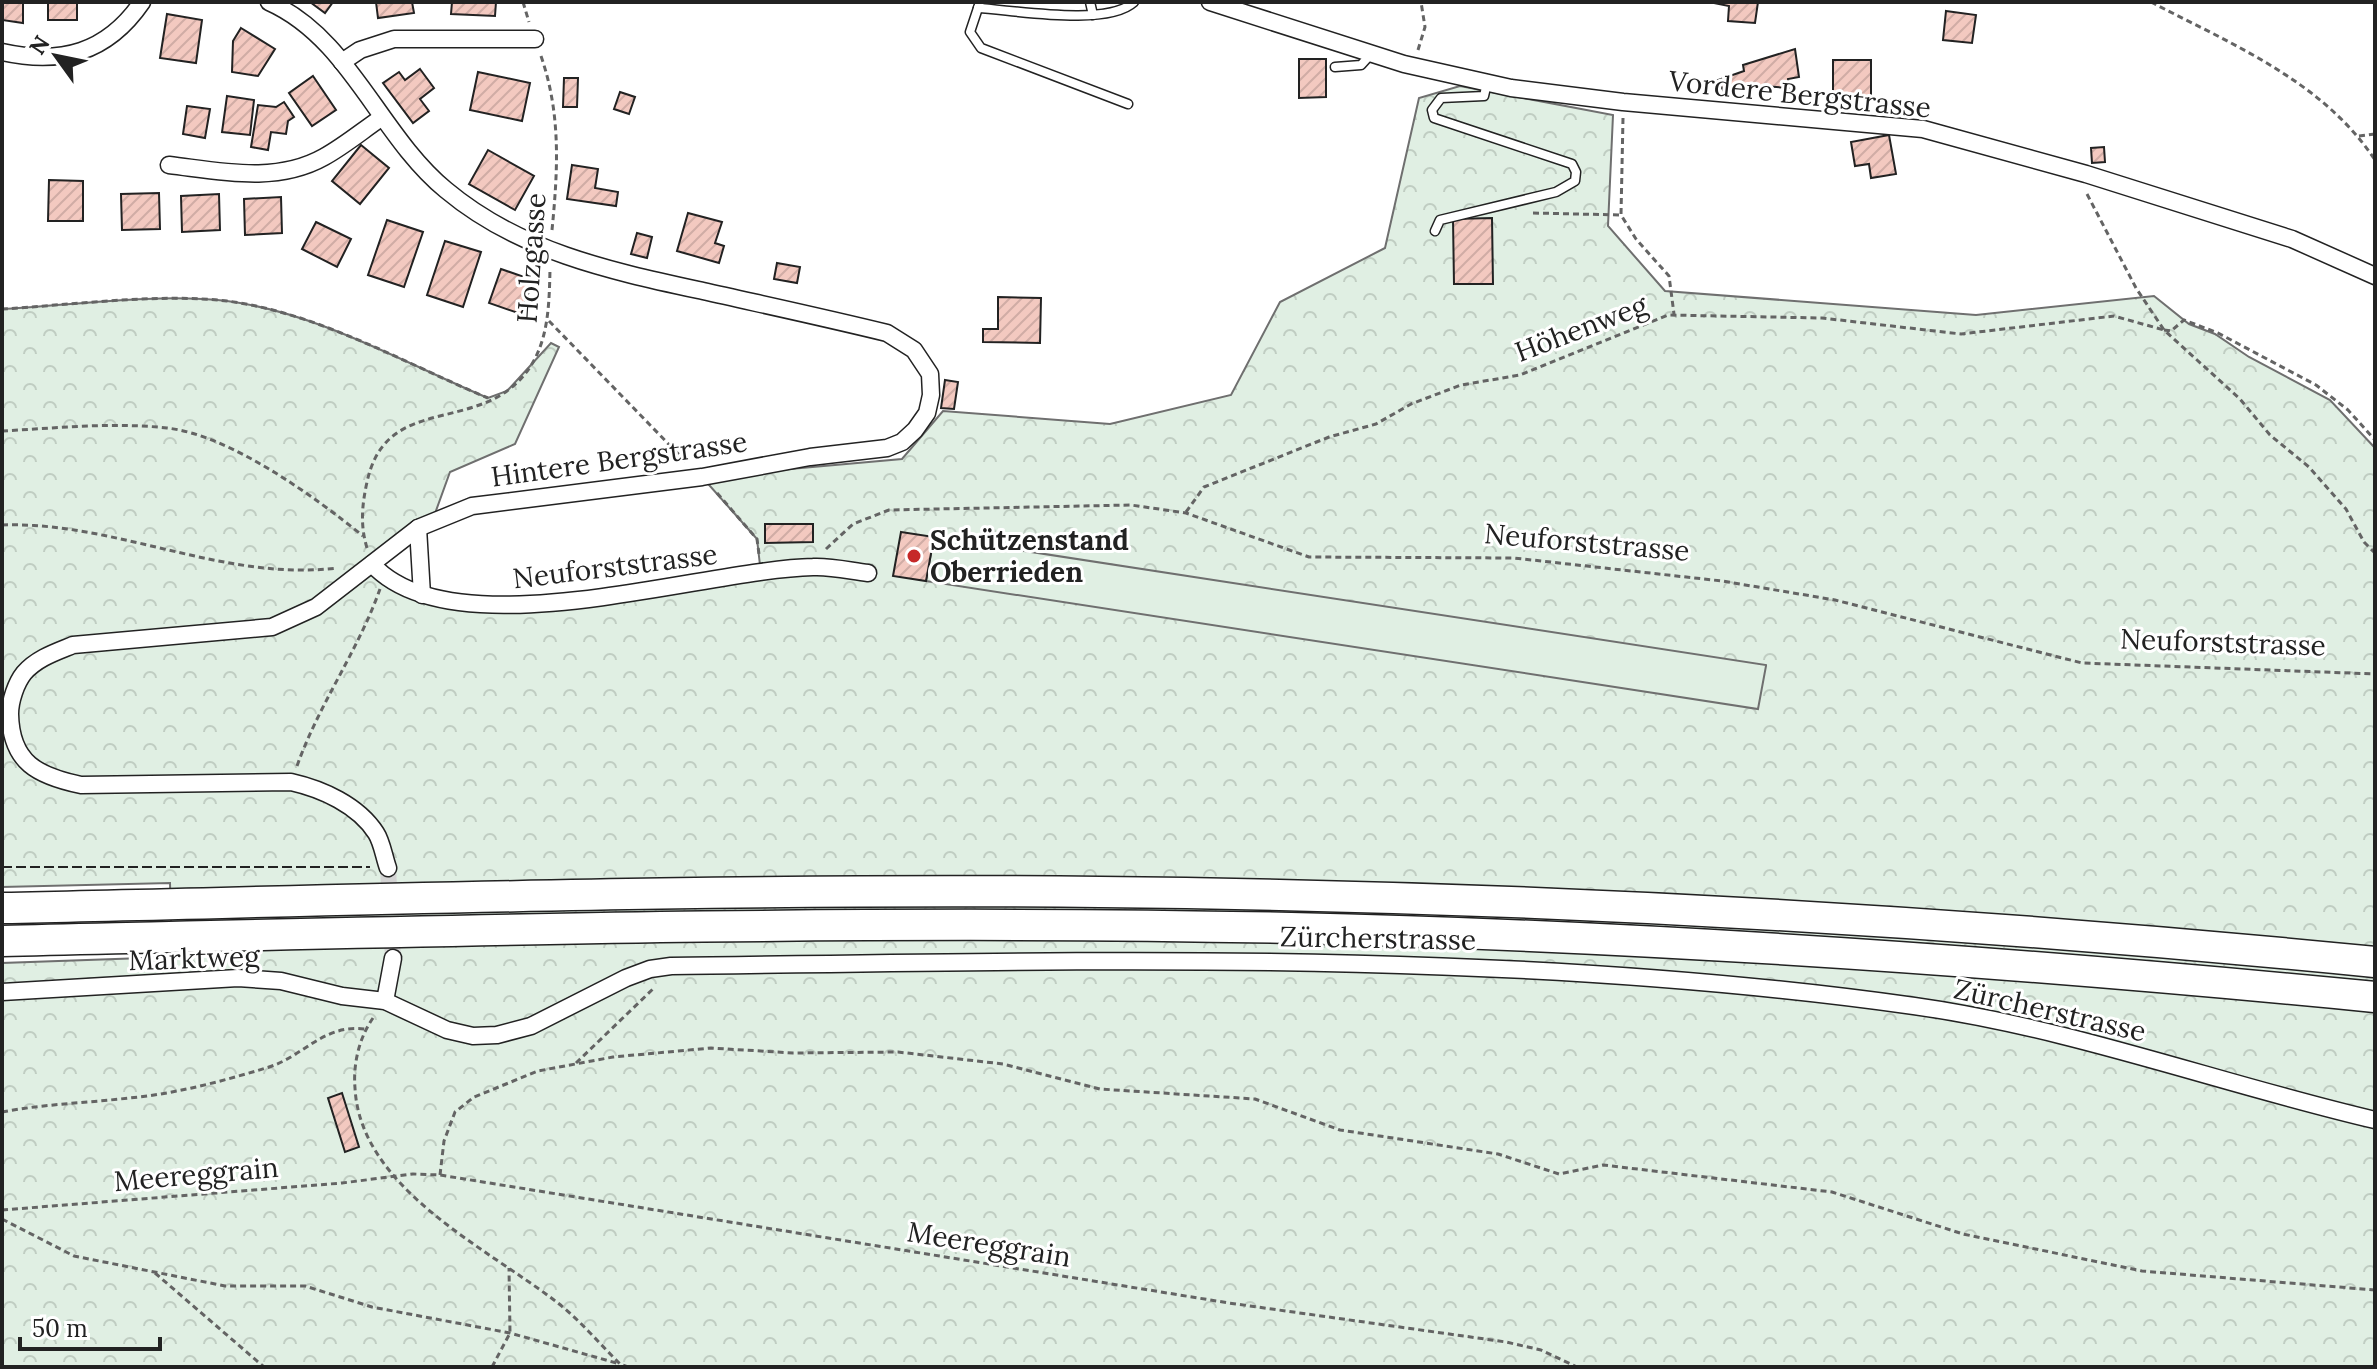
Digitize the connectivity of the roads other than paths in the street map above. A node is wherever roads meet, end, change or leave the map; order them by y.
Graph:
1 (142, 2) edge
2 (269, 2) edge
3 (1090, 2) edge
4 (1134, 2) edge
5 (1210, 2) edge
6 (979, 5) edge
7 (1093, 15) junction
8 (535, 39) road end
9 (2, 52) edge
10 (1371, 54) junction
11 (342, 62) junction
12 (1335, 67) dead end
13 (1487, 83) junction
14 (1128, 104) dead end
15 (381, 118) junction
16 (169, 165) dead end
17 (1435, 231) dead end
18 (2375, 276) edge
19 (418, 528) junction
20 (372, 564) junction
21 (868, 573) dead end
22 (422, 595) junction
23 (388, 868) tunnel mouth
24 (2, 908) edge
25 (2, 941) edge
26 (393, 958) tunnel mouth
27 (2375, 962) edge
28 (2, 992) edge
29 (2375, 997) edge
30 (385, 1001) junction
31 (2375, 1120) edge

1 - 9 street
2 - 11 street, Hintere Bergstrasse
3 - 7 lane
4 - 7 lane
5 - 10 street, Vordere Bergstrasse
6 - 7 lane
6 - 14 lane
8 - 11 street
10 - 12 lane
10 - 13 street, Vordere Bergstrasse
11 - 15 street, Hintere Bergstrasse
13 - 17 lane
13 - 18 street, Vordere Bergstrasse
15 - 16 street
15 - 19 street, Hintere Bergstrasse
19 - 20 street, Hintere Bergstrasse
19 - 22 street
20 - 22 street, Neuforststrasse
20 - 23 street, Hintere Bergstrasse
21 - 22 street, Neuforststrasse
24 - 27 highway
25 - 29 highway
26 - 30 street
28 - 30 street, Marktweg
30 - 31 street, Zürcherstrasse

